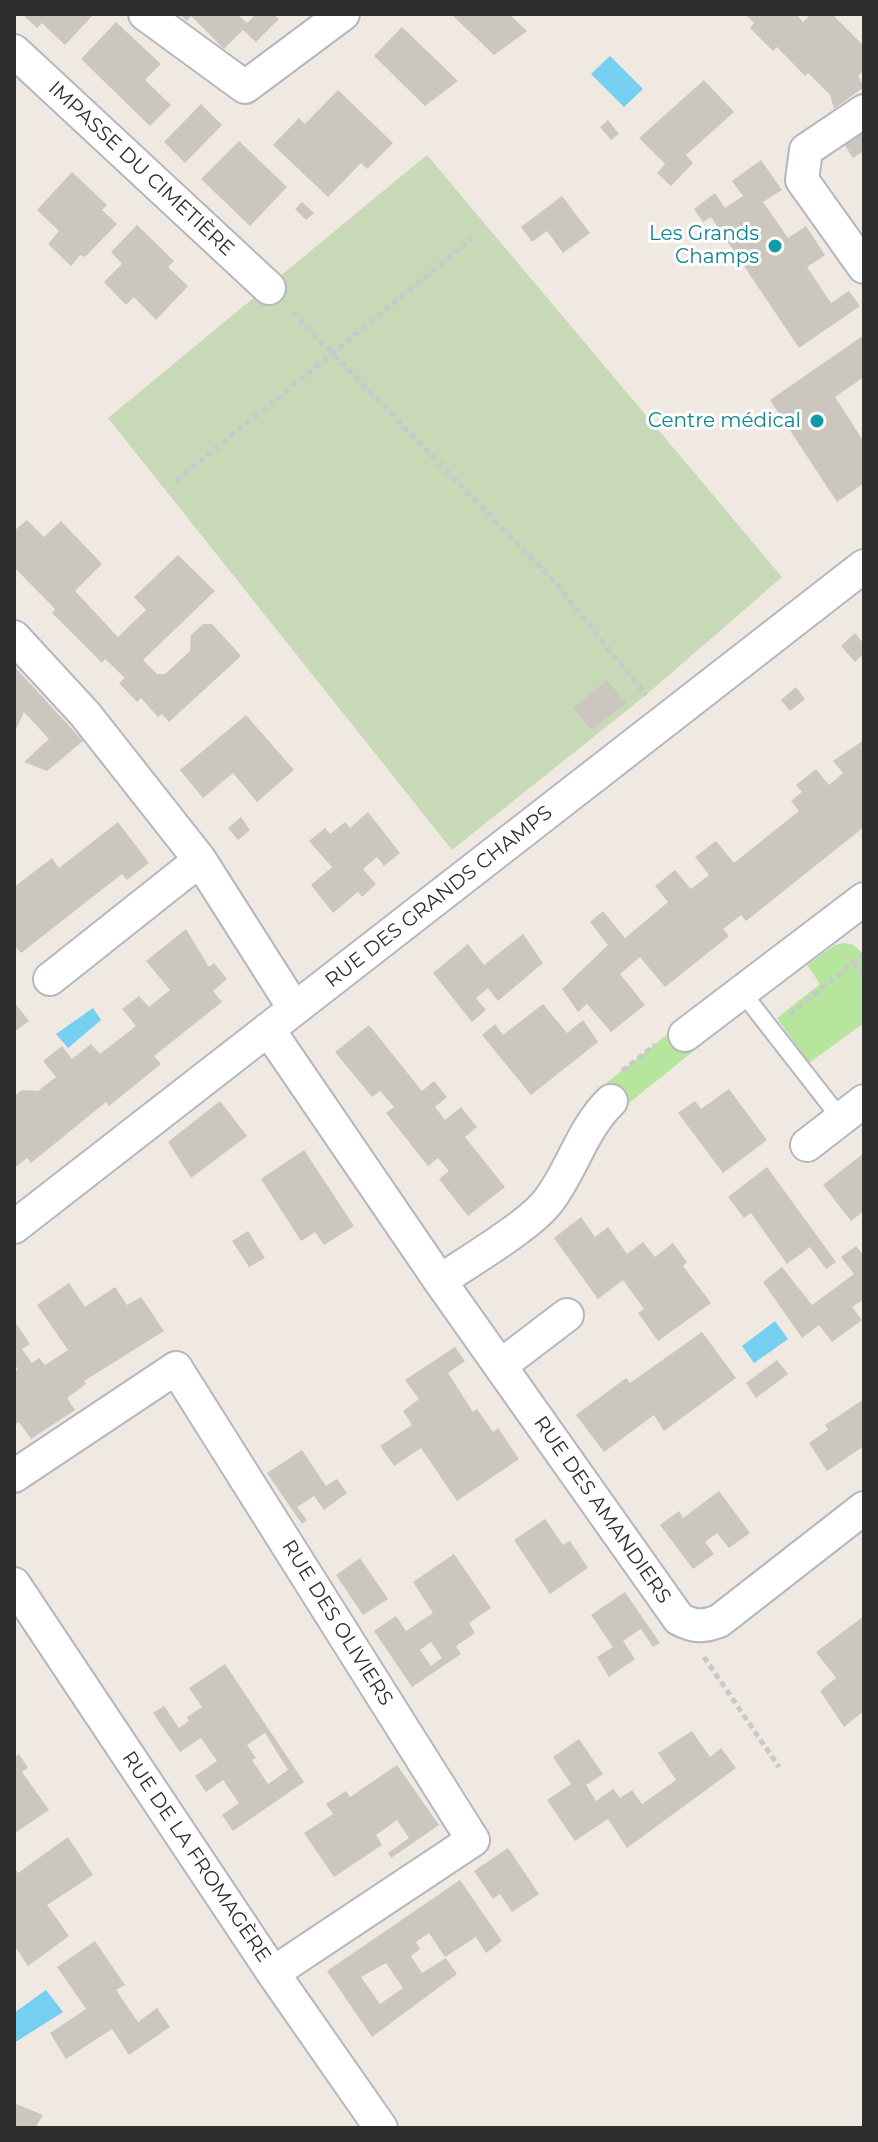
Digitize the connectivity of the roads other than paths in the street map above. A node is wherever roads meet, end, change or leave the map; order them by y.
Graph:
1 (145, 14) edge
2 (343, 14) edge
3 (14, 51) edge
4 (864, 111) edge
5 (864, 267) edge
6 (269, 288) road end
7 (864, 566) edge
8 (14, 637) edge
9 (200, 860) junction
10 (859, 913) edge
11 (50, 979) dead end
12 (742, 992) junction
13 (294, 1008) junction
14 (268, 1029) junction
15 (685, 1035) road end
16 (609, 1103) road end
17 (852, 1110) edge
18 (807, 1145) dead end
19 (14, 1227) edge
20 (440, 1281) junction
21 (567, 1315) dead end
22 (500, 1366) junction
23 (14, 1476) edge
24 (864, 1508) edge
25 (14, 1584) edge
26 (273, 1973) junction
27 (381, 2128) edge

1 - 2 street
3 - 6 street, IMPASSE DU CIMETIÈRE
4 - 5 street
7 - 13 street, RUE DES GRANDS CHAMPS
8 - 9 street
9 - 11 street
9 - 13 street
10 - 12 street
12 - 15 street
12 - 17 lane
13 - 14 street, RUE DES GRANDS CHAMPS
14 - 19 street, RUE DES GRANDS CHAMPS
14 - 20 street, RUE DES AMANDIERS
16 - 20 street
17 - 18 street
20 - 22 street, RUE DES AMANDIERS
21 - 22 street
22 - 24 street, RUE DES AMANDIERS
23 - 26 street, RUE DES OLIVIERS
25 - 26 street, RUE DE LA FROMAGÈRE
26 - 27 street, RUE DE LA FROMAGÈRE

